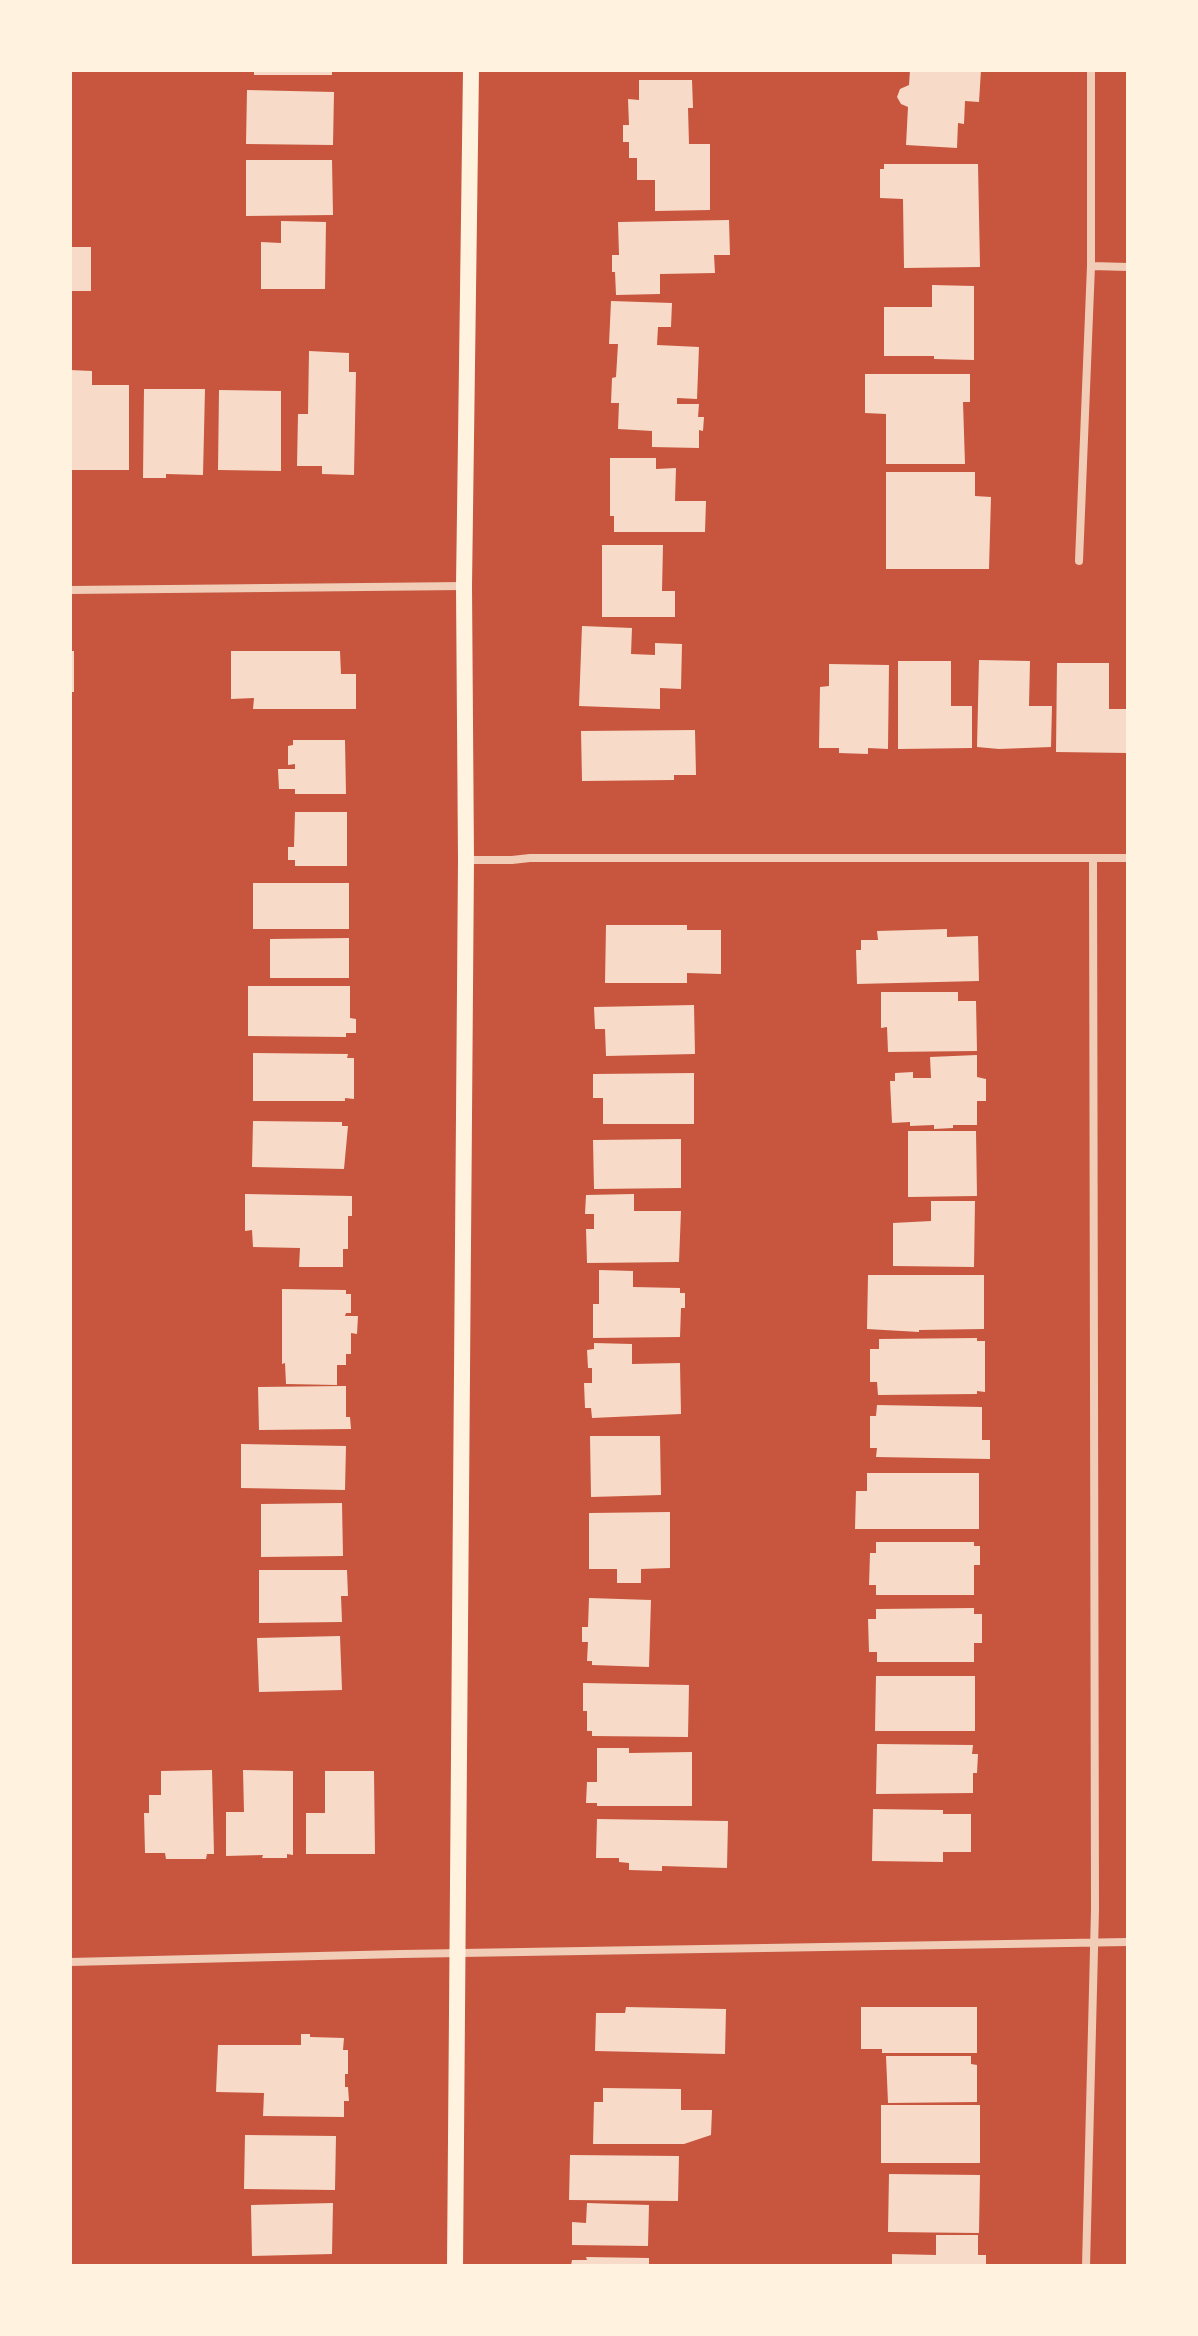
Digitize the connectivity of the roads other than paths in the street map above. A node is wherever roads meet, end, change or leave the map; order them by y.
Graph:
1 (471, 70) edge
2 (1091, 70) edge
3 (1091, 266) junction
4 (1128, 267) edge
5 (1079, 561) dead end
6 (464, 586) junction
7 (70, 590) edge
8 (1093, 858) junction
9 (1128, 858) edge
10 (466, 860) junction
11 (1095, 1942) junction
12 (1128, 1942) edge
13 (458, 1954) junction
14 (70, 1962) edge
15 (455, 2266) edge
16 (1086, 2266) edge

1 - 6 main road
2 - 3 street
3 - 4 street
3 - 5 street
6 - 7 street
6 - 10 main road
8 - 9 street
8 - 10 street
8 - 11 street
10 - 13 main road
11 - 12 street
11 - 13 street
11 - 16 street
13 - 14 street
13 - 15 main road

